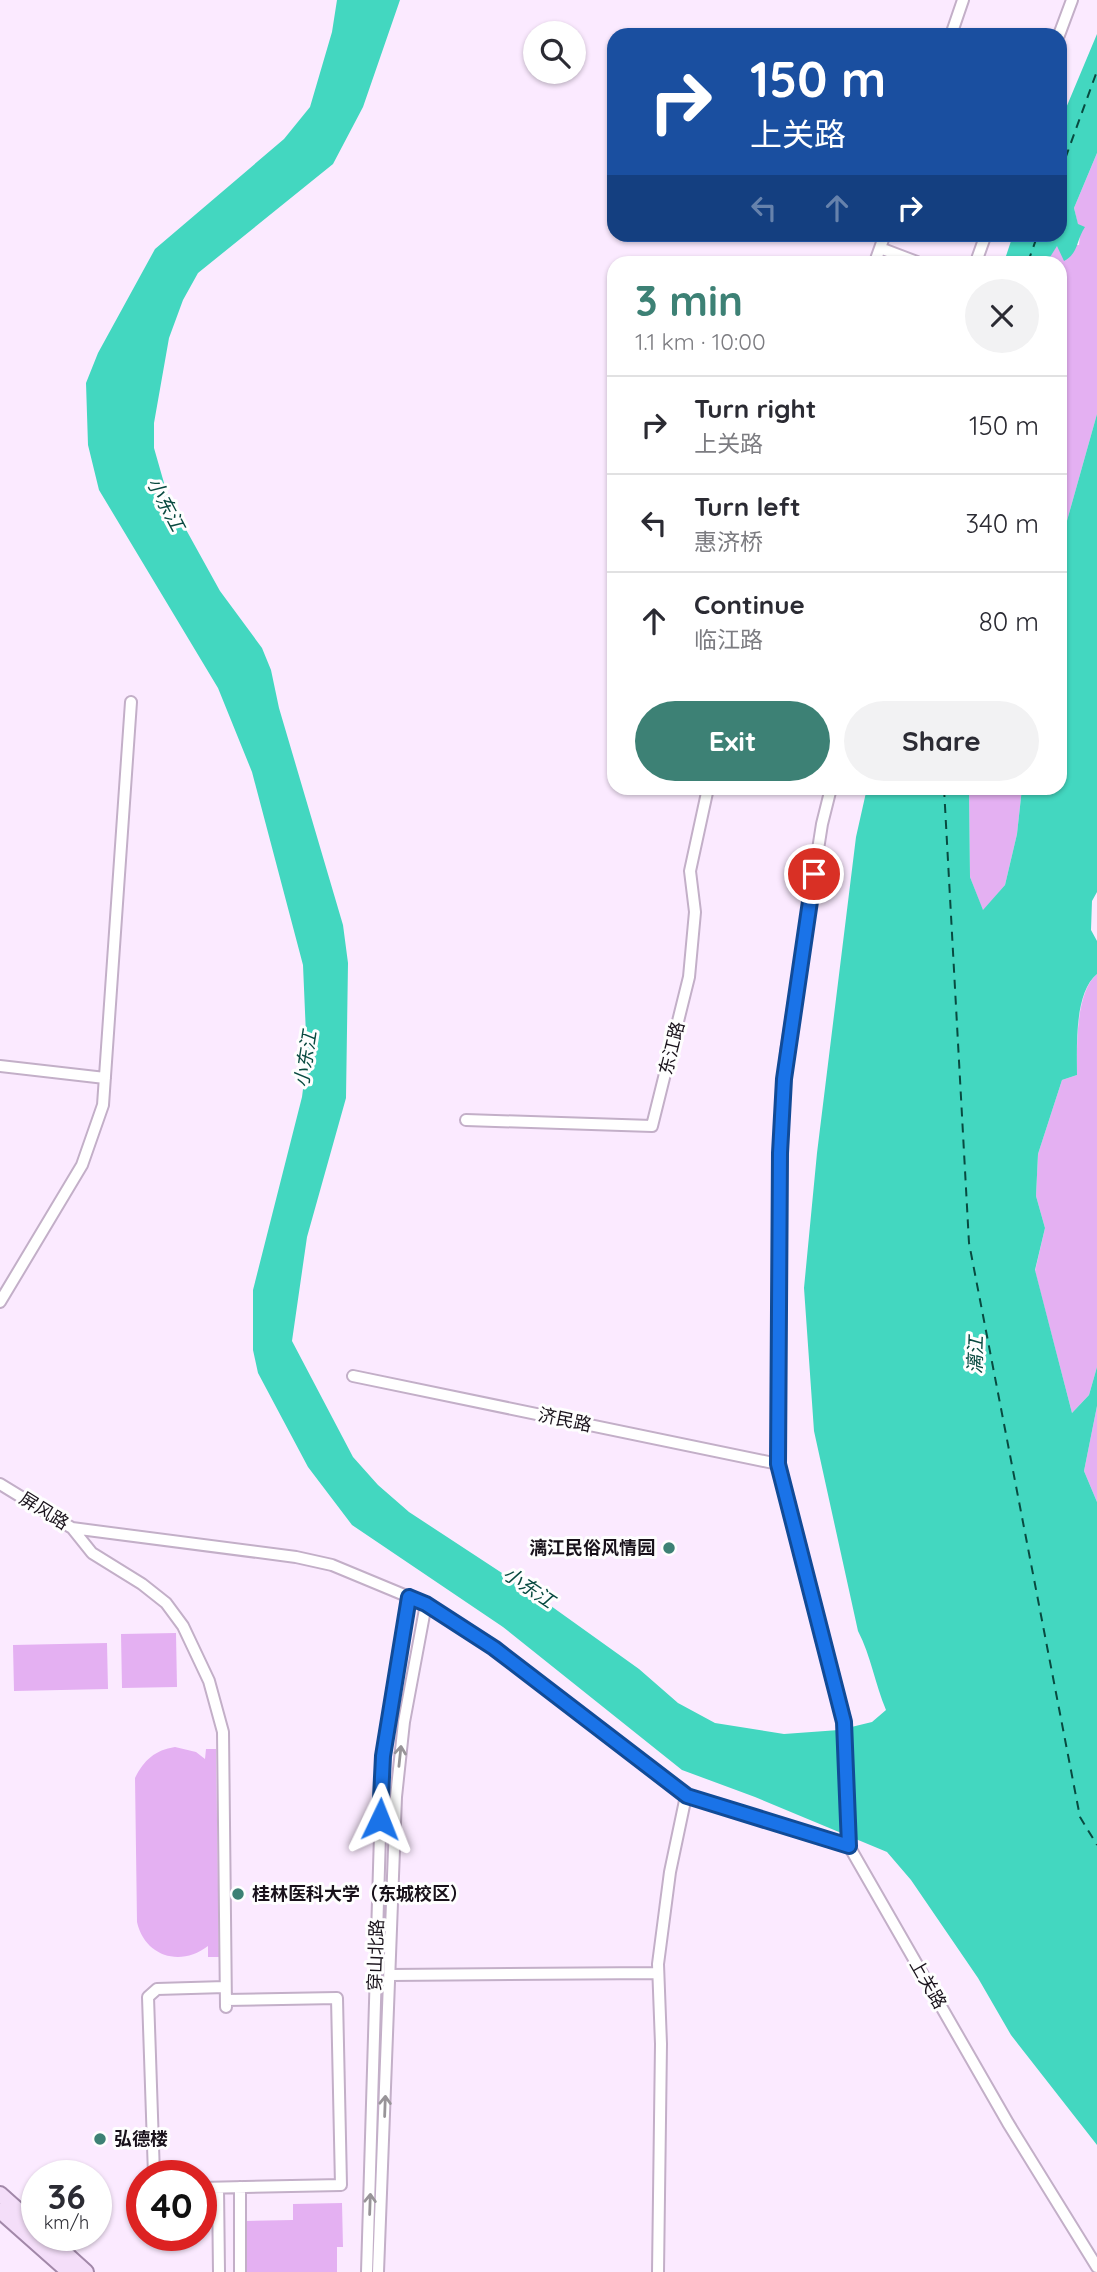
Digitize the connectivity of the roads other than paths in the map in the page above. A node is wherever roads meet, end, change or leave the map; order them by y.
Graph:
1 (963, 0) edge
2 (1072, 0) edge
3 (953, 28) edge
4 (1062, 28) edge
5 (882, 242) edge
6 (880, 248) junction
7 (878, 256) edge
8 (901, 256) edge
9 (131, 702) dead end
10 (706, 795) edge
11 (829, 795) edge
12 (0, 1066) edge
13 (105, 1078) junction
14 (466, 1120) dead end
15 (0, 1302) edge
16 (353, 1376) dead end
17 (778, 1464) junction
18 (0, 1484) edge
19 (72, 1528) junction
20 (409, 1597) junction
21 (426, 1604) junction
22 (687, 1796) junction
23 (849, 1846) junction
24 (658, 1973) junction
25 (390, 1975) junction
26 (225, 1987) junction
27 (153, 2160) edge
28 (218, 2188) joint
29 (240, 2188) junction
30 (0, 2193) edge
31 (0, 2211) edge
32 (21, 2212) edge
33 (63, 2251) edge
34 (1097, 2267) edge
35 (69, 2272) edge
36 (86, 2272) edge
37 (219, 2272) edge
38 (240, 2272) edge
39 (367, 2272) edge
40 (378, 2272) edge
41 (657, 2272) edge

1 - 3 street
2 - 4 street
5 - 6 street
6 - 7 street
6 - 8 street
9 - 13 street
10 - 14 street, 东江路
11 - 17 street
12 - 13 street
13 - 15 street
16 - 17 street, 济民路
17 - 23 street
18 - 19 street, 屏风路
19 - 20 street
19 - 26 street, 屏风路
20 - 21 street
39 -> 20 street, 穿山北路
21 - 22 street
25 -> 21 street, 穿山北路
22 - 23 street
22 - 24 street
23 - 34 street, 上关路
24 - 25 street
24 - 41 street
40 -> 25 street, 穿山北路
26 - 27 street
26 - 29 street, 屏风路
28 - 29 street
28 - 37 street
29 - 38 street
30 - 32 main road
31 - 35 main road
33 - 36 main road

